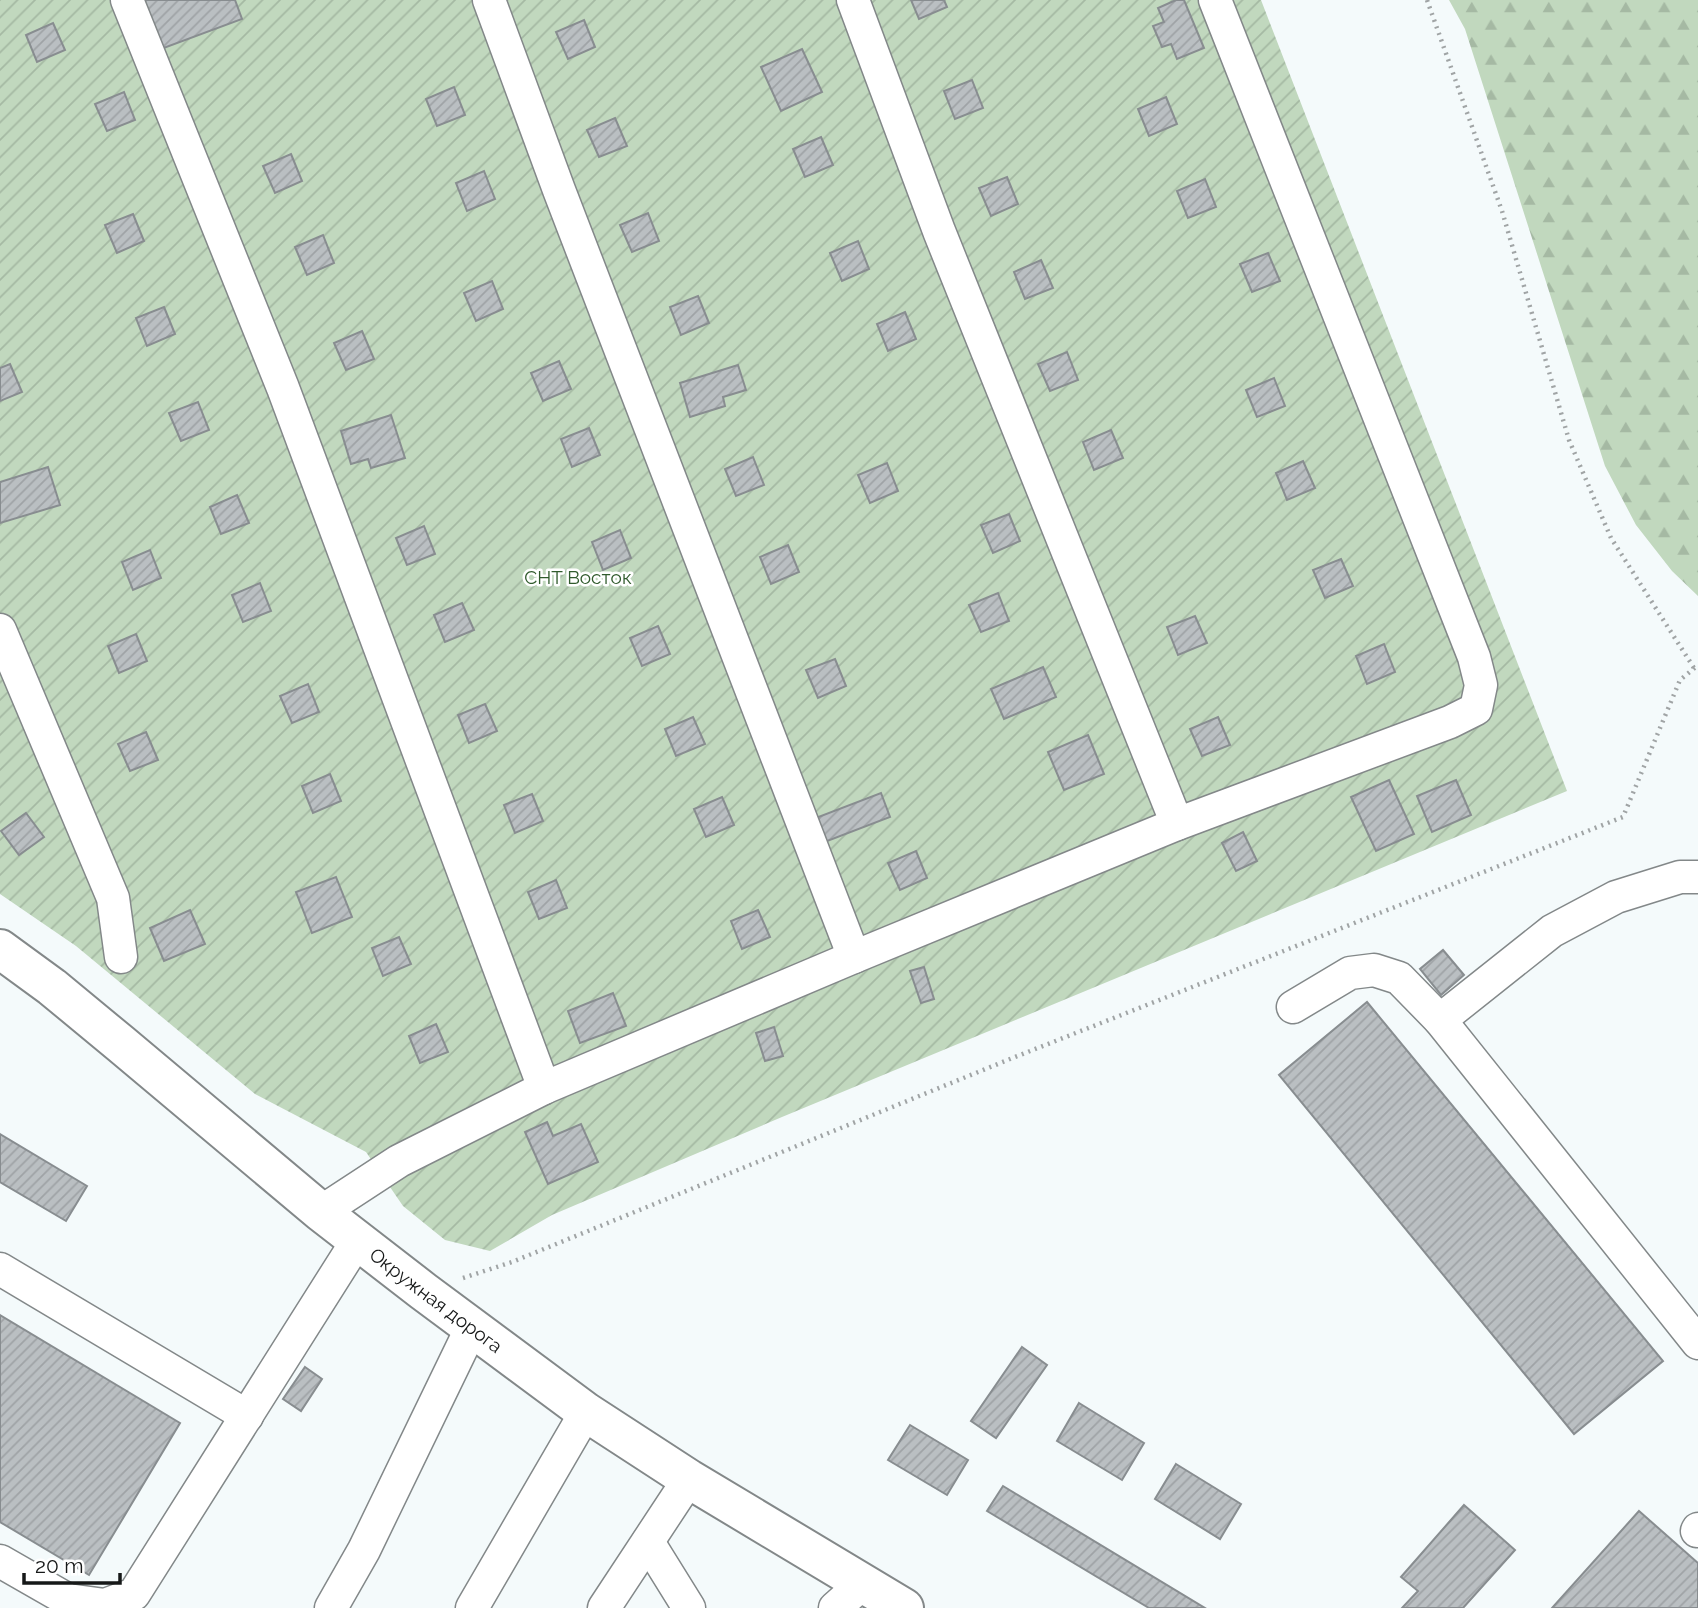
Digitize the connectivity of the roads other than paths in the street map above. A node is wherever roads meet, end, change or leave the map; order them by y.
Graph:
1 (127, 0) edge
2 (489, 0) edge
3 (853, 0) edge
4 (1215, 0) edge
5 (0, 630) edge
6 (1177, 824) junction
7 (1698, 877) edge
8 (0, 949) edge
9 (121, 957) dead end
10 (854, 957) junction
11 (1293, 1007) dead end
12 (1440, 1020) junction
13 (544, 1088) junction
14 (321, 1212) junction
15 (358, 1241) junction
16 (0, 1269) edge
17 (472, 1327) junction
18 (1698, 1343) edge
19 (586, 1412) junction
20 (247, 1416) junction
21 (689, 1479) junction
22 (649, 1542) junction
23 (0, 1561) edge
24 (849, 1596) edge
25 (331, 1608) edge
26 (472, 1608) edge
27 (604, 1608) edge
28 (689, 1608) edge
29 (904, 1608) edge

1 - 13 lane
2 - 10 lane
3 - 6 lane
4 - 6 lane
5 - 9 lane
6 - 10 lane
7 - 12 lane
8 - 14 main road, Окружная дорога
10 - 13 lane
11 - 12 lane
12 - 18 lane
13 - 14 lane
14 - 15 main road, Окружная дорога
15 - 17 main road, Окружная дорога
15 - 20 lane
16 - 20 lane
17 - 19 main road, Окружная дорога
17 - 25 lane
19 - 21 main road, Окружная дорога
19 - 26 lane
20 - 23 lane
21 - 22 lane
21 - 24 main road, Окружная дорога
22 - 27 lane
22 - 28 lane
24 - 29 main road, Окружная дорога

